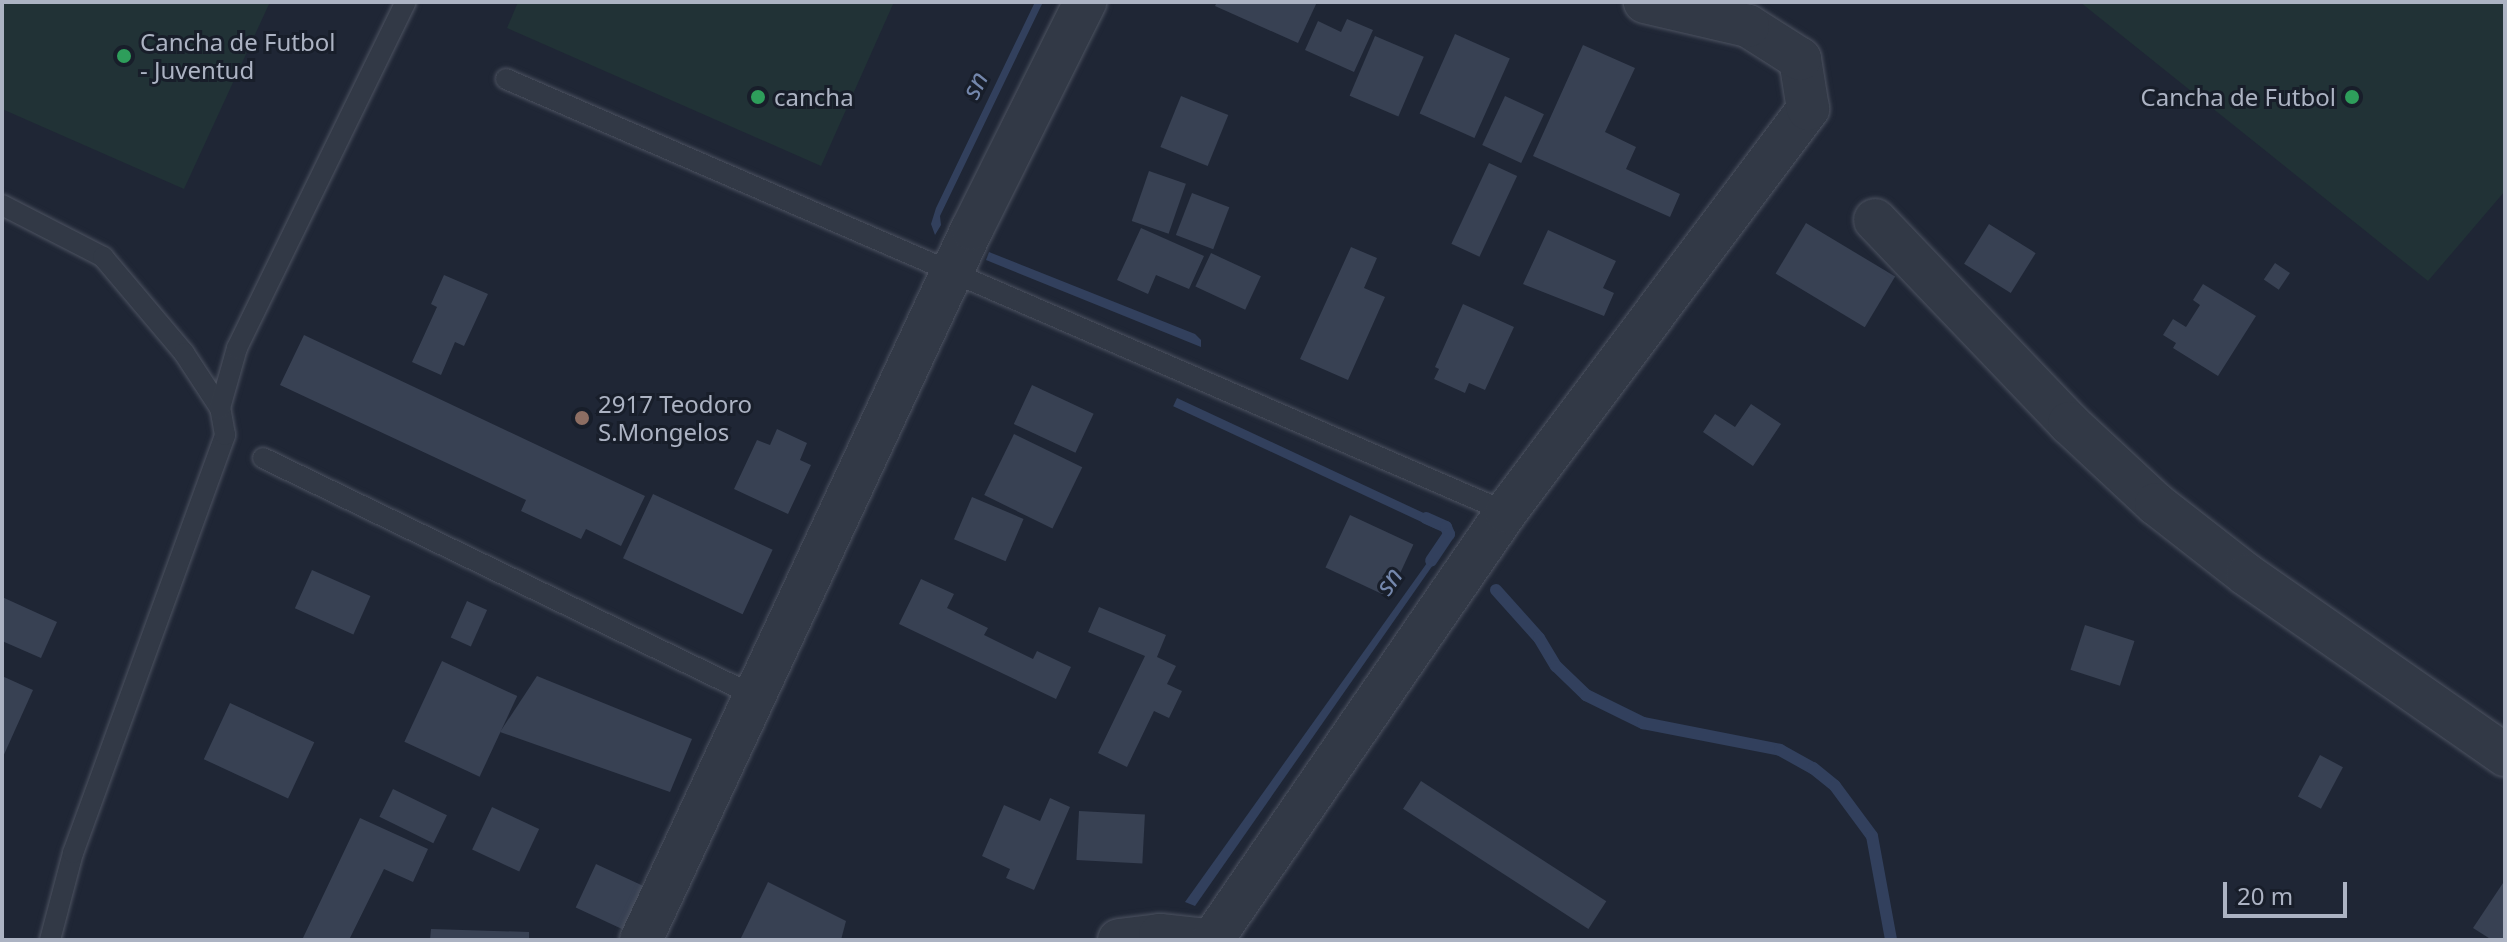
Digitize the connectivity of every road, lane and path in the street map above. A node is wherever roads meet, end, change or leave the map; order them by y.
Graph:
1 (406, 2) edge
2 (1085, 2) edge
3 (1645, 2) edge
4 (506, 79) dead end
5 (2, 205) edge
6 (1875, 220) dead end
7 (960, 256) junction
8 (220, 408) junction
9 (263, 458) dead end
10 (1506, 512) junction
11 (755, 696) junction
12 (2505, 755) edge
13 (1140, 938) edge
14 (50, 940) edge
15 (641, 940) edge
16 (1206, 940) edge

1 - 8 lane
2 - 7 street
3 - 10 street
4 - 7 lane
5 - 8 lane
6 - 12 street
7 - 10 lane
7 - 11 street
8 - 14 lane
9 - 11 lane
10 - 16 street
11 - 15 street
13 - 16 street

